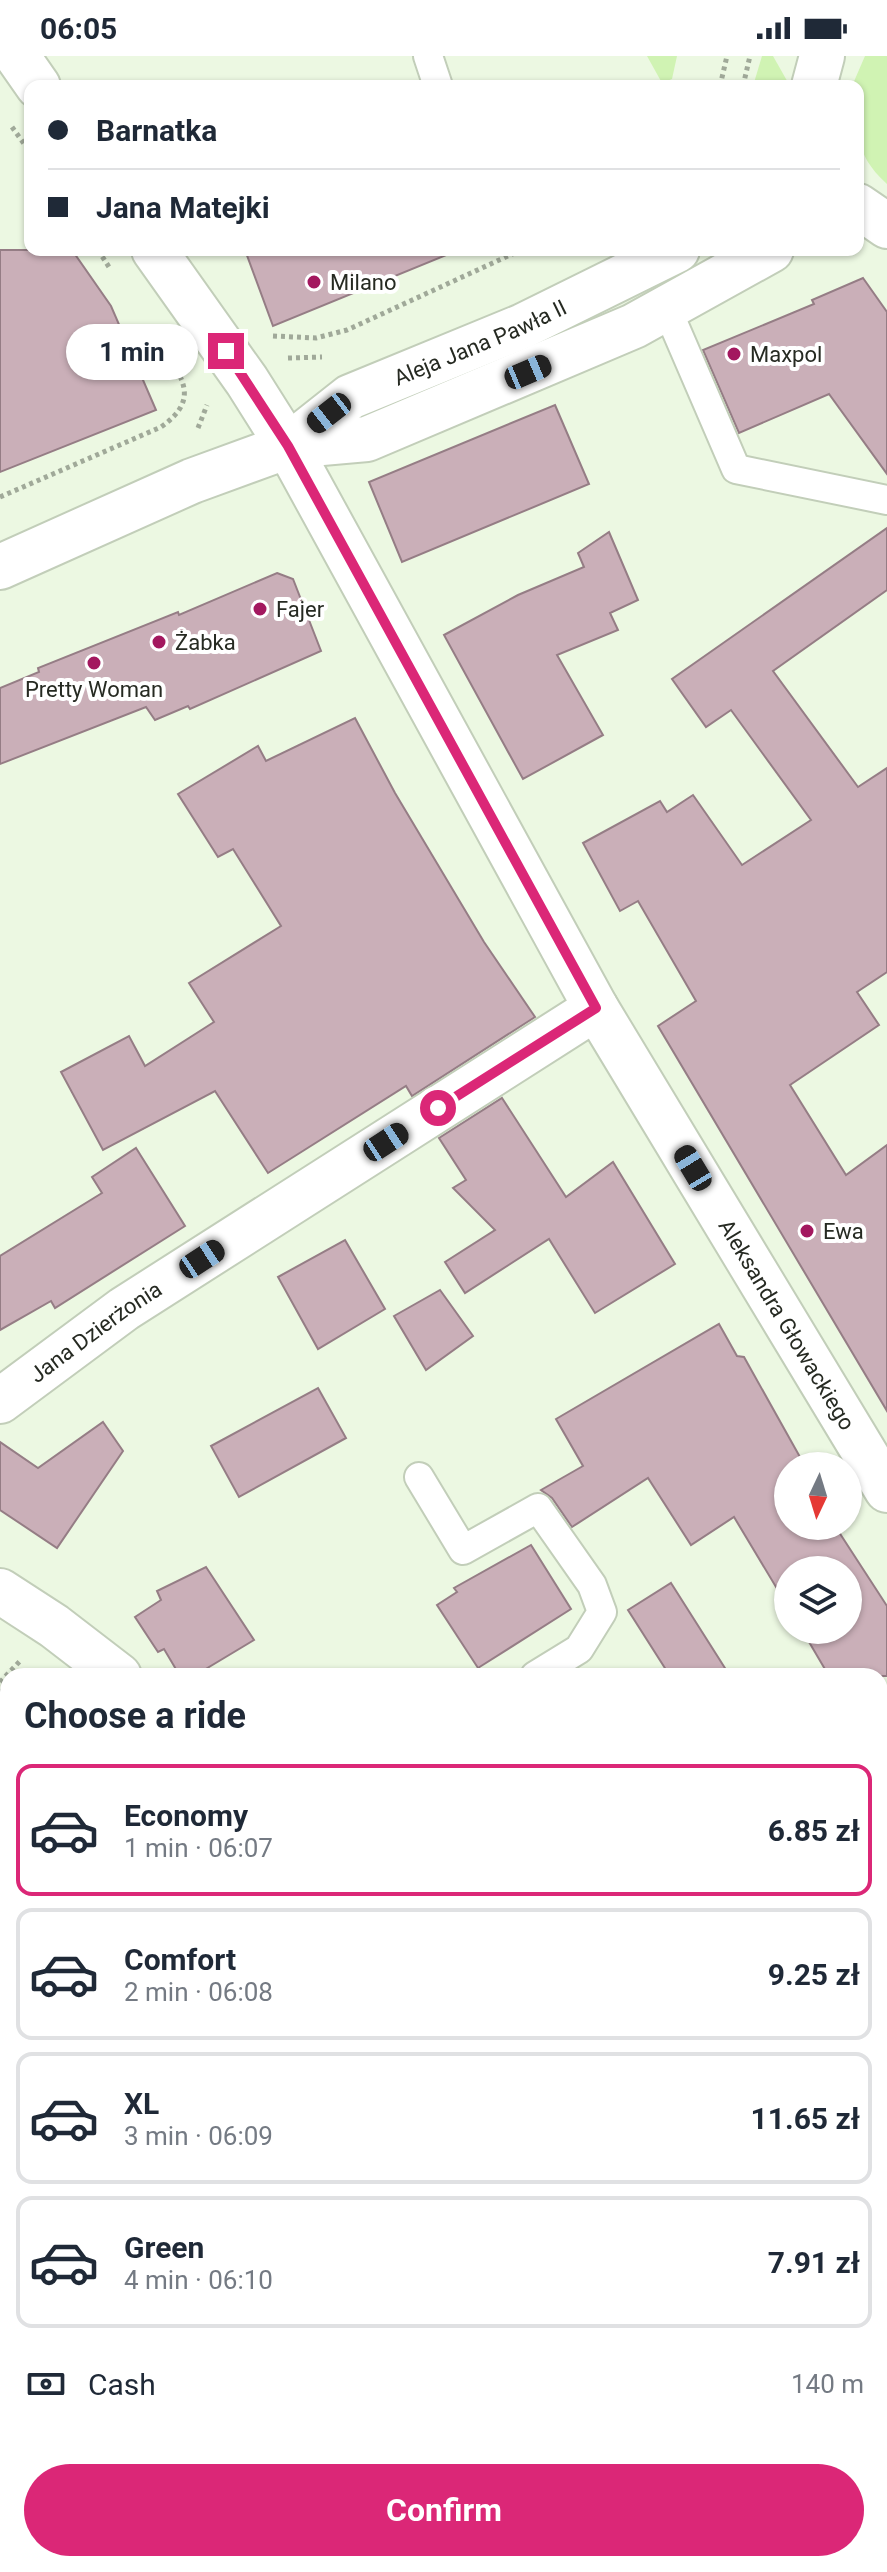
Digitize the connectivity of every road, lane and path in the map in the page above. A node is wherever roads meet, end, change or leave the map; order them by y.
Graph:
1 (17, 56) edge
2 (428, 56) edge
3 (727, 56) edge
4 (750, 56) edge
5 (796, 56) edge
6 (822, 56) edge
7 (34, 80) edge
8 (436, 80) edge
9 (721, 80) edge
10 (744, 80) edge
11 (810, 80) edge
12 (815, 80) edge
13 (3, 113) dead end
14 (24, 143) edge
15 (102, 256) edge
16 (158, 256) edge
17 (508, 256) edge
18 (665, 256) edge
19 (760, 256) edge
20 (113, 274) dead end
21 (667, 309) junction
22 (151, 333) dead end
23 (226, 351) junction
24 (182, 378) junction
25 (288, 446) junction
26 (0, 497) edge
27 (887, 500) edge
28 (0, 567) edge
29 (596, 1008) junction
30 (0, 1401) edge
31 (419, 1477) dead end
32 (887, 1490) edge
33 (0, 1591) edge
34 (109, 1668) edge
35 (548, 1668) edge

1 - 7 street
2 - 8 lane
3 - 9 path
4 - 10 path
5 - 11 street
6 - 12 street
13 - 14 path
15 - 20 path
16 - 23 street, Aleksandra Głowackiego
17 - 23 path
18 - 25 street, Aleja Jana Pawła II
19 - 21 street, Aleja Jana Pawła II
21 - 25 street, Aleja Jana Pawła II
21 - 27 lane
22 - 24 path
23 - 24 path
23 - 25 street, Aleksandra Głowackiego
24 - 26 path
25 - 28 street, Aleja Jana Pawła II
25 - 29 street, Aleksandra Głowackiego
29 - 30 street, Jana Dzierżonia
29 - 32 street, Aleksandra Głowackiego
31 - 35 lane
33 - 34 street

